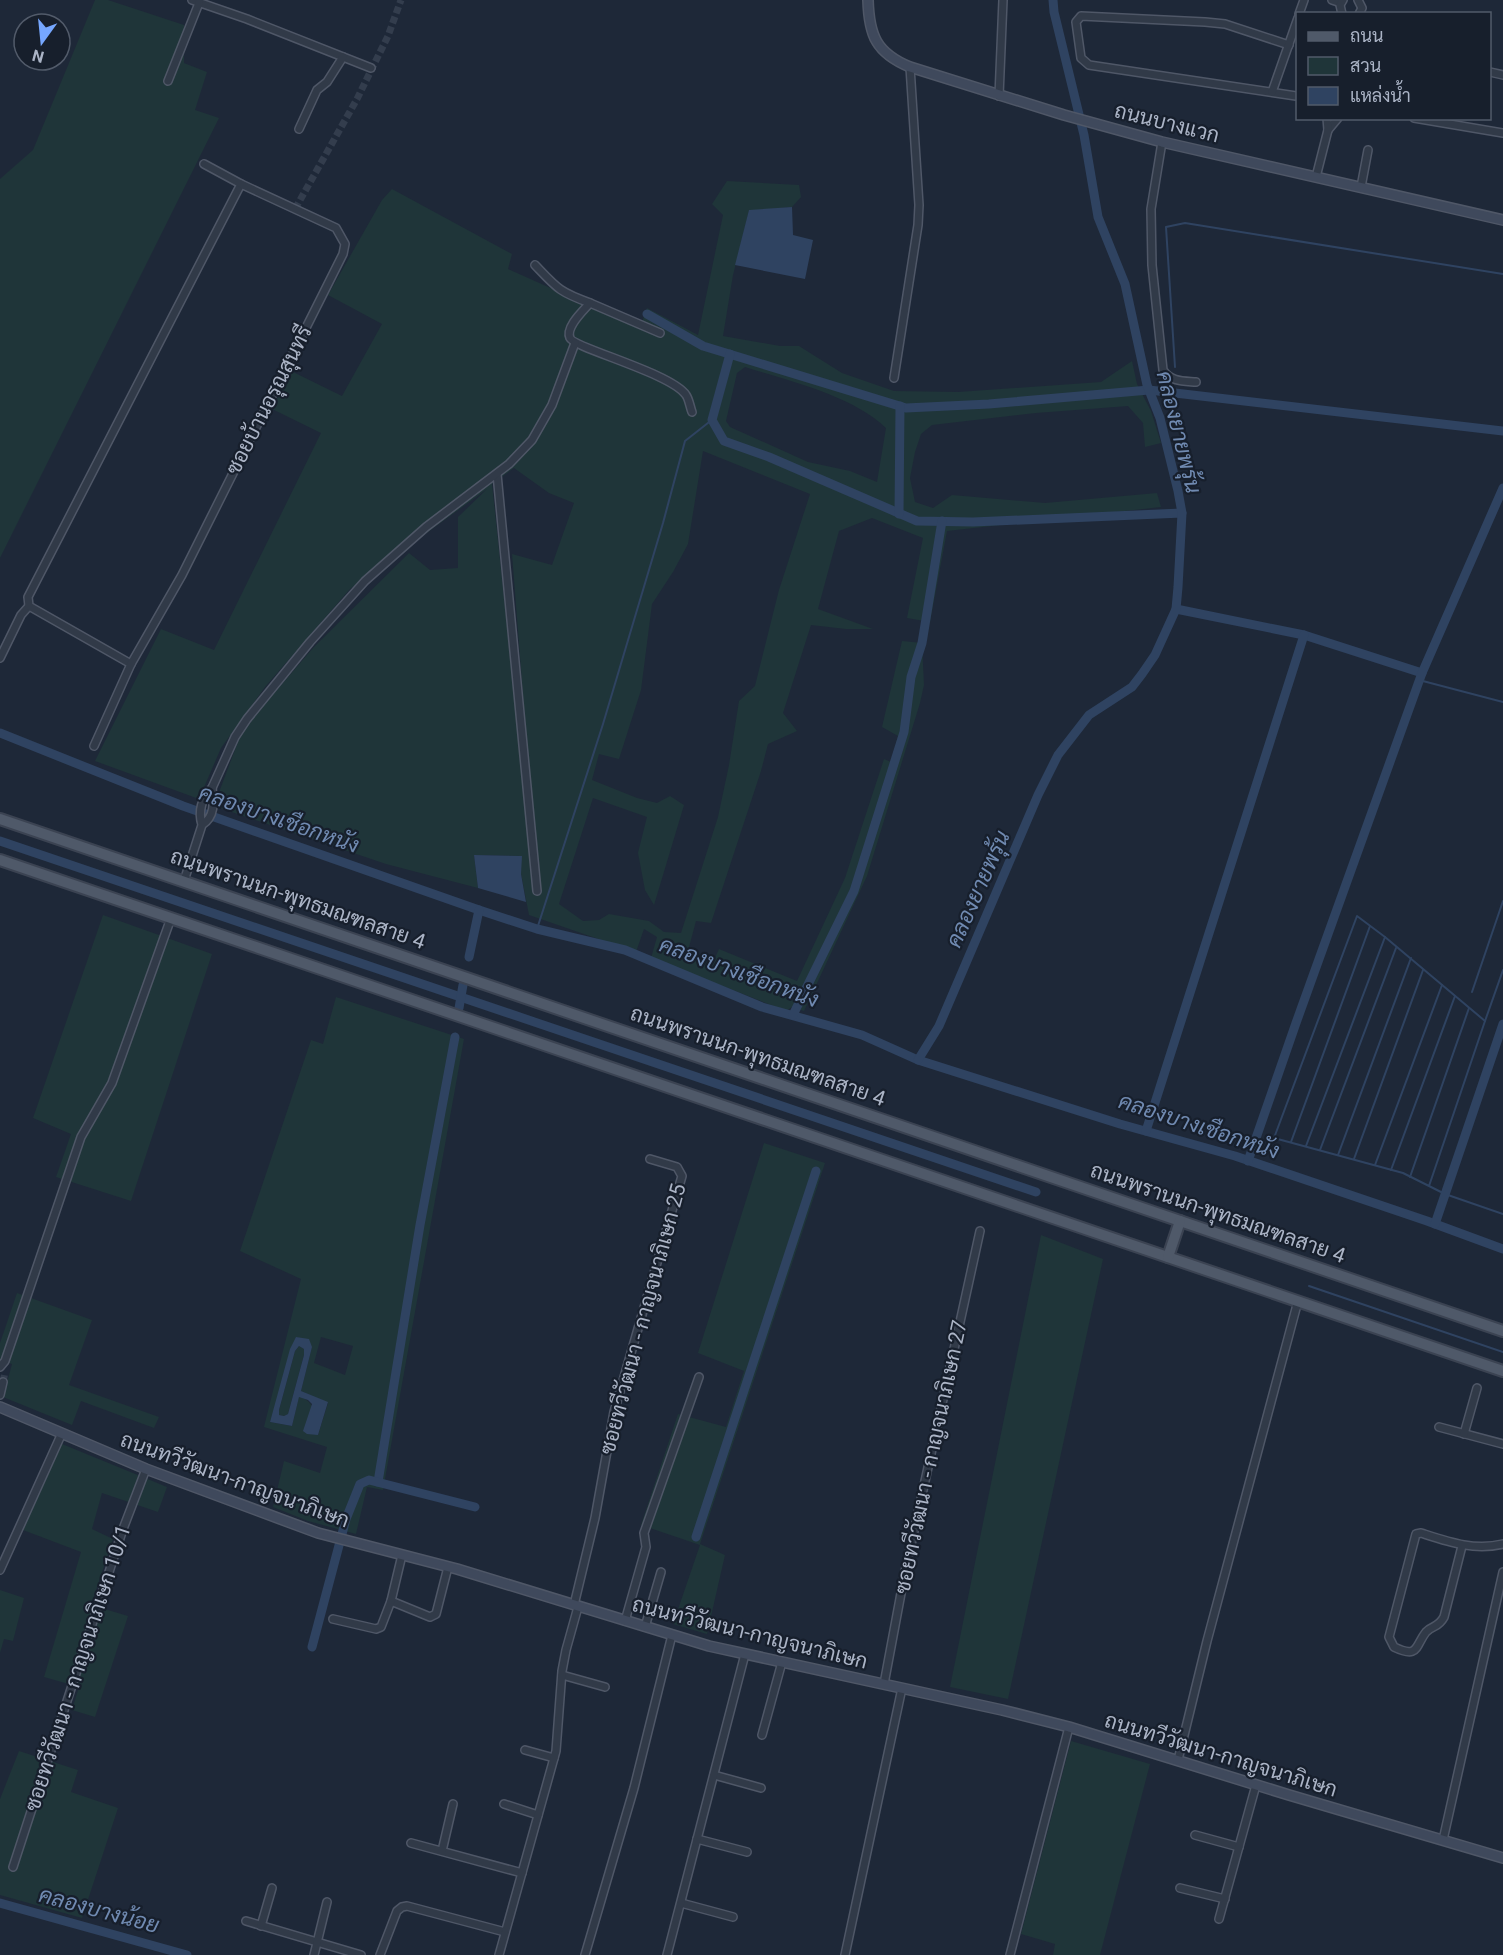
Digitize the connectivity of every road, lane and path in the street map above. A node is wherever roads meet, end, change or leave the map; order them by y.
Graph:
1 (868, 0) edge
2 (1003, 0) edge
3 (1332, 0) edge
4 (195, 1) edge
5 (1342, 2) edge
6 (1296, 24) edge
7 (1289, 45) junction
8 (343, 57) junction
9 (910, 67) junction
10 (371, 68) dead end
11 (168, 81) dead end
12 (1272, 92) junction
13 (999, 96) junction
14 (1296, 96) edge
15 (1327, 120) edge
16 (1336, 120) edge
17 (1425, 120) edge
18 (299, 129) dead end
19 (1328, 130) junction
20 (1503, 133) edge
21 (1162, 142) junction
22 (1368, 150) dead end
23 (204, 164) dead end
24 (1316, 177) junction
25 (241, 184) junction
26 (1361, 187) junction
27 (1503, 220) edge
28 (535, 265) dead end
29 (590, 303) junction
30 (660, 333) dead end
31 (575, 343) junction
32 (894, 378) dead end
33 (1196, 382) dead end
34 (692, 412) dead end
35 (497, 474) junction
36 (29, 606) junction
37 (0, 658) edge
38 (131, 664) junction
39 (94, 746) dead end
40 (210, 795) junction
41 (0, 819) edge
42 (203, 822) junction
43 (0, 860) edge
44 (184, 881) junction
45 (537, 891) dead end
46 (171, 918) junction
47 (650, 1159) dead end
48 (1180, 1221) junction
49 (980, 1231) dead end
50 (1168, 1257) junction
51 (1298, 1301) junction
52 (1503, 1330) edge
53 (3, 1367) edge
54 (1503, 1371) edge
55 (699, 1377) dead end
56 (3, 1382) dead end
57 (1476, 1388) dead end
58 (0, 1395) edge
59 (0, 1407) edge
60 (1439, 1427) dead end
61 (62, 1433) junction
62 (1464, 1434) junction
63 (1503, 1444) edge
64 (146, 1469) junction
65 (1503, 1544) edge
66 (1462, 1546) junction
67 (402, 1555) junction
68 (448, 1567) junction
69 (0, 1570) edge
70 (661, 1572) dead end
71 (1503, 1572) edge
72 (391, 1601) junction
73 (576, 1606) junction
74 (333, 1619) dead end
75 (625, 1621) junction
76 (645, 1627) junction
77 (672, 1635) junction
78 (745, 1654) junction
79 (782, 1662) junction
80 (562, 1675) junction
81 (884, 1684) junction
82 (605, 1687) dead end
83 (902, 1688) junction
84 (1069, 1727) junction
85 (762, 1735) dead end
86 (525, 1750) dead end
87 (554, 1758) junction
88 (1178, 1760) junction
89 (714, 1775) junction
90 (1256, 1785) junction
91 (762, 1788) dead end
92 (453, 1804) dead end
93 (504, 1804) dead end
94 (538, 1815) junction
95 (1195, 1835) dead end
96 (697, 1839) junction
97 (1443, 1840) junction
98 (411, 1843) dead end
99 (1239, 1847) junction
100 (442, 1851) junction
101 (747, 1852) dead end
102 (1503, 1858) edge
103 (13, 1867) dead end
104 (522, 1873) junction
105 (272, 1888) dead end
106 (1180, 1888) dead end
107 (1225, 1899) junction
108 (327, 1902) dead end
109 (681, 1903) junction
110 (733, 1917) dead end
111 (1219, 1919) dead end
112 (246, 1921) dead end
113 (261, 1926) junction
114 (505, 1932) junction
115 (316, 1943) junction
116 (314, 1955) edge
117 (361, 1955) edge
118 (380, 1955) edge
119 (499, 1955) edge
120 (585, 1955) edge
121 (667, 1955) edge
122 (844, 1955) edge
123 (1010, 1955) edge

1 - 9 street, ถนนบางแวก
2 - 13 street
3 - 5 street
4 - 8 street
4 - 11 street
6 - 7 street
7 - 12 street
7 - 12 street
8 - 10 street
8 - 18 street
9 - 13 street, ถนนบางแวก
9 - 32 street
12 - 14 street
13 - 21 street, ถนนบางแวก
15 - 19 street
16 - 19 street
17 - 20 street
19 - 24 street
21 - 24 street, ถนนบางแวก
21 - 33 street
22 - 26 street
23 - 25 street, ซอยบ้านอรุณสุนทรี
24 - 26 street, ถนนบางแวก
25 - 36 street
25 - 38 street, ซอยบ้านอรุณสุนทรี
26 - 27 street, ถนนบางแวก
28 - 29 street
29 - 30 street
29 - 31 street
31 - 34 street
31 - 35 street
35 - 40 street
35 - 45 street
36 - 37 street
36 - 38 street
38 - 39 street, ซอยบ้านอรุณสุนทรี
40 - 42 street
40 - 42 street
41 - 44 main road, ถนนพรานนก-พุทธมณฑลสาย 4
42 - 44 street
43 - 46 main road
44 - 48 main road, ถนนพรานนก-พุทธมณฑลสาย 4
46 - 50 main road
46 - 53 street
47 - 73 street, ซอยทวีวัฒนา - กาญจนาภิเษก 25
48 - 50 main road
48 - 52 main road, ถนนพรานนก-พุทธมณฑลสาย 4
49 - 81 street, ซอยทวีวัฒนา - กาญจนาภิเษก 27
50 - 51 main road
51 - 54 main road
51 - 88 street
55 - 75 street
56 - 58 street
57 - 62 street
59 - 61 street, ถนนทวีวัฒนา-กาญจนาภิเษก
60 - 62 street
61 - 64 street, ถนนทวีวัฒนา-กาญจนาภิเษก
61 - 69 street
62 - 63 street
64 - 67 street, ถนนทวีวัฒนา-กาญจนาภิเษก
64 - 103 street, ซอยทวีวัฒนา - กาญจนาภิเษก 10/1
65 - 66 street
66 - 66 street
67 - 68 street, ถนนทวีวัฒนา-กาญจนาภิเษก
67 - 72 street
68 - 72 street
68 - 73 street, ถนนทวีวัฒนา-กาญจนาภิเษก
70 - 76 street
71 - 97 street
72 - 74 street
73 - 75 street, ถนนทวีวัฒนา-กาญจนาภิเษก
73 - 80 street, ซอยทวีวัฒนา - กาญจนาภิเษก 25
75 - 76 street, ถนนทวีวัฒนา-กาญจนาภิเษก
76 - 77 street, ถนนทวีวัฒนา-กาญจนาภิเษก
77 - 78 street, ถนนทวีวัฒนา-กาญจนาภิเษก
77 - 120 street
78 - 79 street, ถนนทวีวัฒนา-กาญจนาภิเษก
78 - 89 street
79 - 81 street, ถนนทวีวัฒนา-กาญจนาภิเษก
79 - 85 street
80 - 82 street
80 - 87 street, ซอยทวีวัฒนา - กาญจนาภิเษก 25
81 - 83 street, ถนนทวีวัฒนา-กาญจนาภิเษก
83 - 84 street, ถนนทวีวัฒนา-กาญจนาภิเษก
83 - 122 street
84 - 88 street, ถนนทวีวัฒนา-กาญจนาภิเษก
84 - 123 street
86 - 87 street
87 - 94 street, ซอยทวีวัฒนา - กาญจนาภิเษก 25
88 - 90 street, ถนนทวีวัฒนา-กาญจนาภิเษก
89 - 91 street
89 - 96 street
90 - 97 street, ถนนทวีวัฒนา-กาญจนาภิเษก
90 - 99 street
92 - 100 street
93 - 94 street
94 - 104 street, ซอยทวีวัฒนา - กาญจนาภิเษก 25
95 - 99 street
96 - 101 street
96 - 109 street
97 - 102 street, ถนนทวีวัฒนา-กาญจนาภิเษก
98 - 100 street
99 - 107 street
100 - 104 street
104 - 114 street, ซอยทวีวัฒนา - กาญจนาภิเษก 25
105 - 113 street
106 - 107 street
107 - 111 street
108 - 115 street
109 - 110 street
109 - 121 street
112 - 113 street
113 - 115 street
114 - 118 street
114 - 119 street, ซอยทวีวัฒนา - กาญจนาภิเษก 25
115 - 116 street
115 - 117 street

